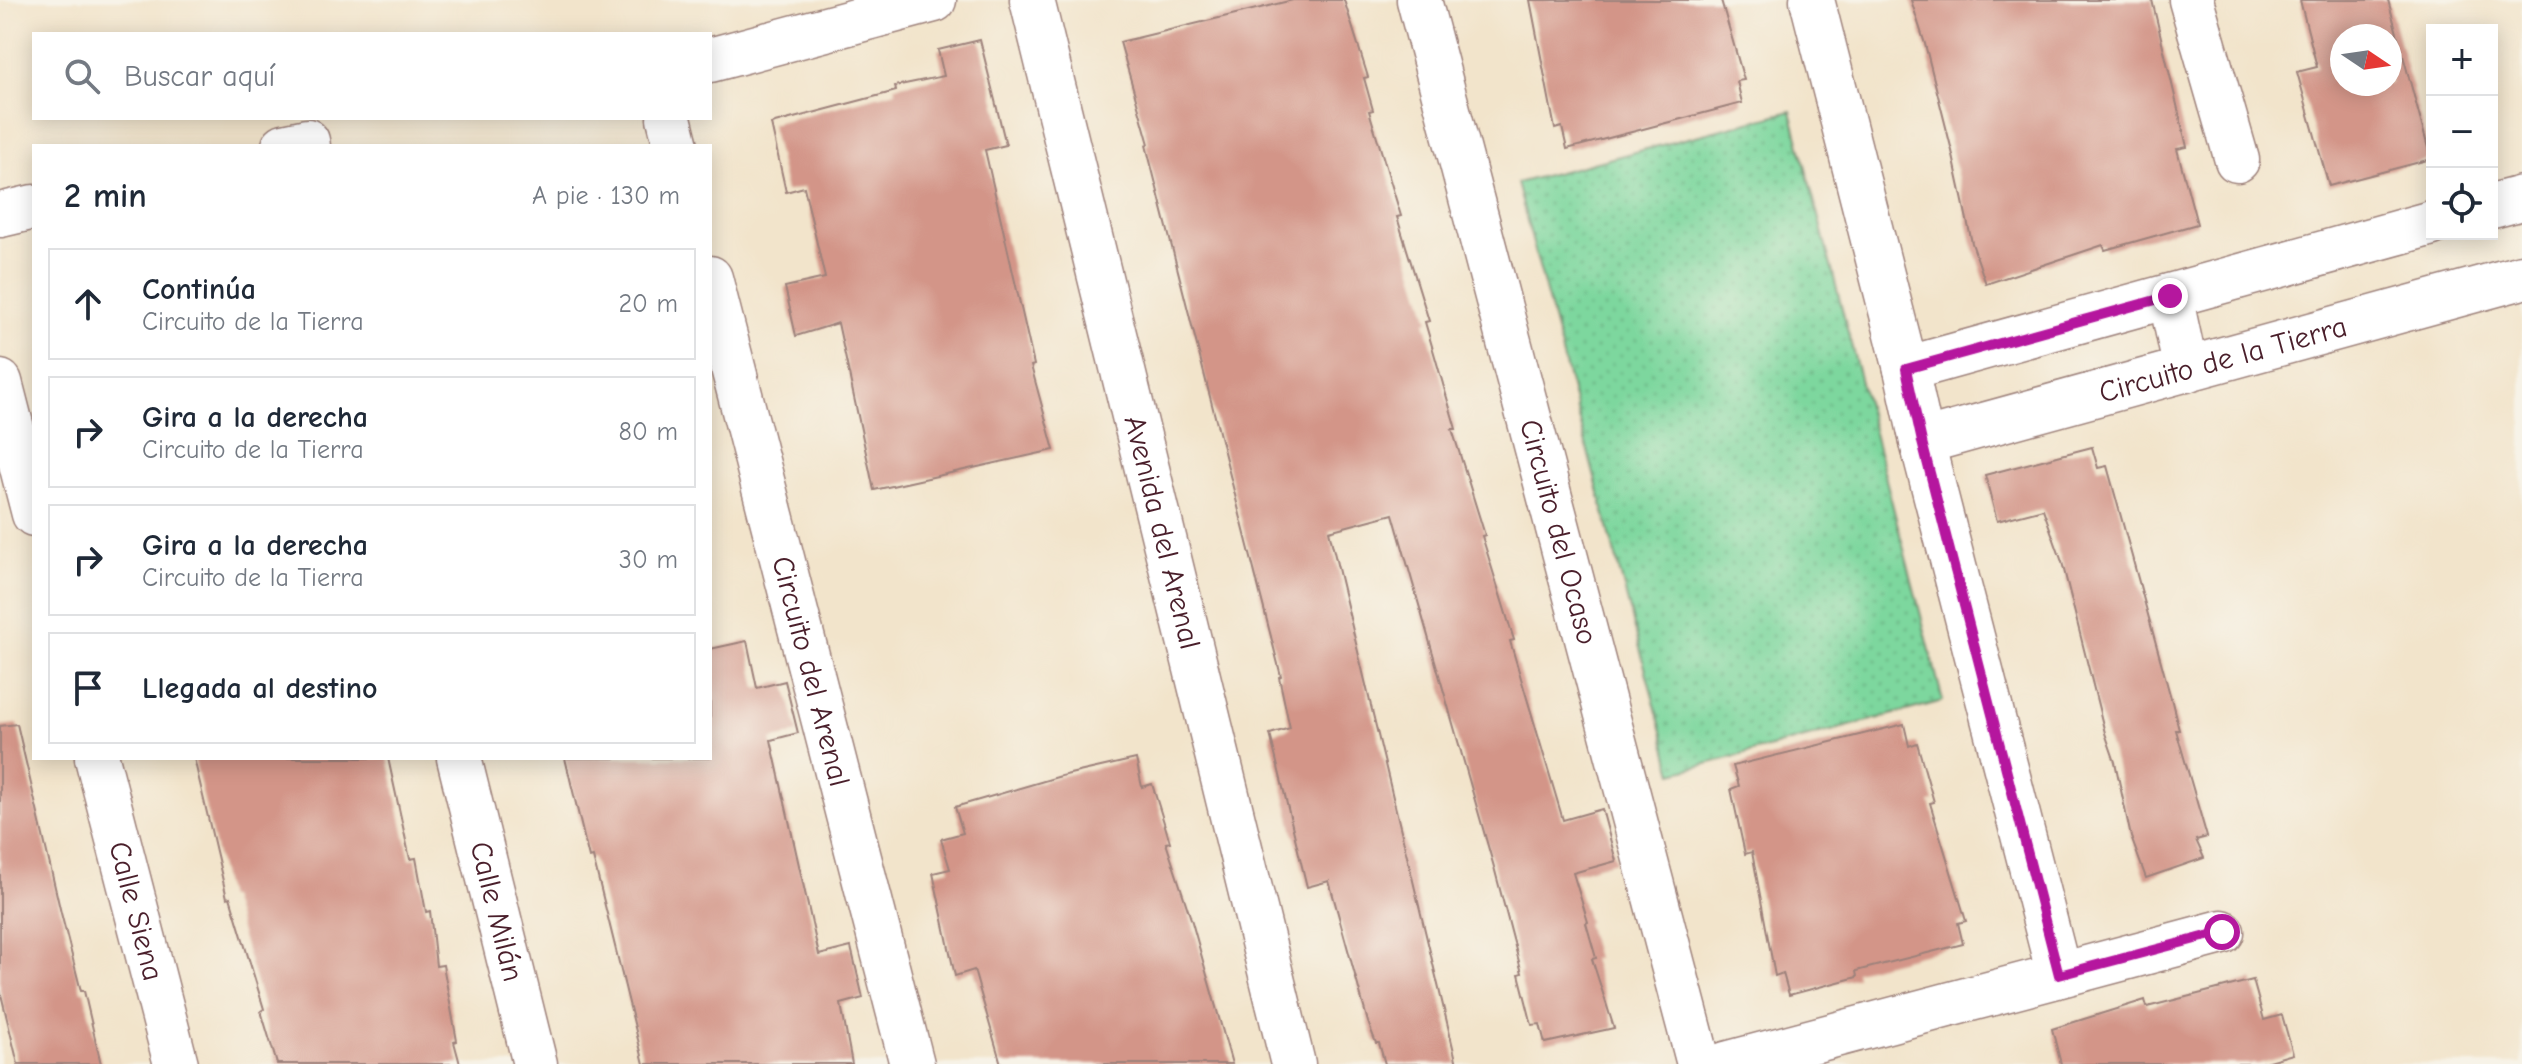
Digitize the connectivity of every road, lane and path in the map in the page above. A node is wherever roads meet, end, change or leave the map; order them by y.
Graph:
1 (934, 0) edge
2 (1032, 0) edge
3 (1419, 0) edge
4 (1812, 0) edge
5 (2191, 0) edge
6 (712, 59) edge
7 (670, 120) edge
8 (676, 144) edge
9 (2237, 160) dead end
10 (2522, 198) edge
11 (2498, 204) edge
12 (32, 207) edge
13 (0, 215) edge
14 (2426, 225) edge
15 (2522, 277) edge
16 (712, 286) edge
17 (2170, 296) junction
18 (1906, 369) junction
19 (2186, 370) junction
20 (0, 382) edge
21 (1922, 442) junction
22 (32, 506) edge
23 (98, 760) edge
24 (459, 760) edge
25 (2222, 932) dead end
26 (2059, 975) junction
27 (176, 1064) edge
28 (535, 1064) edge
29 (912, 1064) edge
30 (1293, 1064) edge
31 (1699, 1064) edge
32 (1726, 1064) edge

1 - 6 street
2 - 30 street, Avenida del Arenal
3 - 31 street, Circuito del Ocaso
4 - 18 street
5 - 9 street
7 - 8 street
10 - 11 street
12 - 13 street
14 - 17 street
15 - 19 street, Circuito de la Tierra
16 - 29 street, Circuito del Arenal
17 - 18 street
17 - 19 street
18 - 21 street
19 - 21 street, Circuito de la Tierra
20 - 22 street
21 - 26 street
23 - 27 street, Calle Siena
24 - 28 street, Calle Milán
25 - 26 street
26 - 32 street

